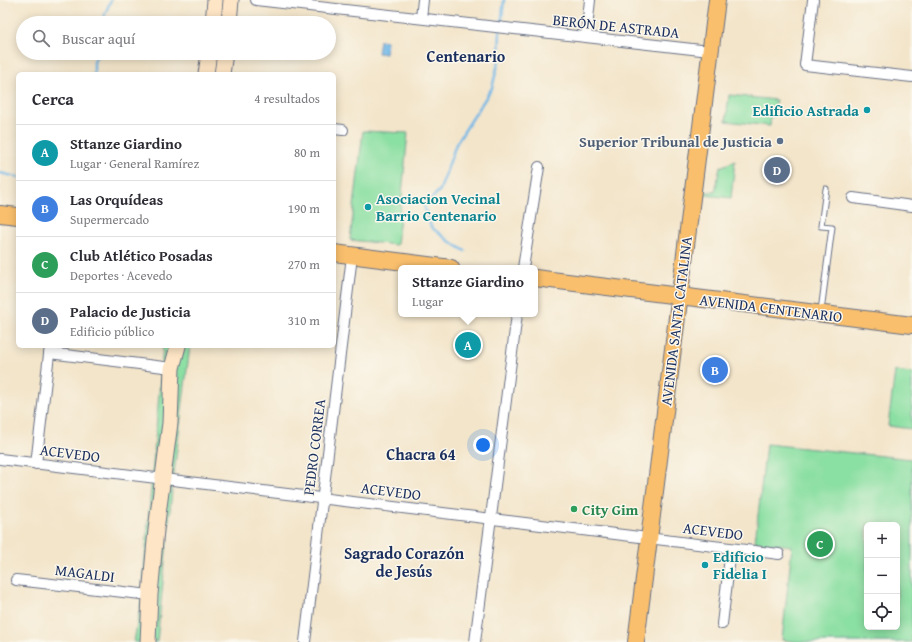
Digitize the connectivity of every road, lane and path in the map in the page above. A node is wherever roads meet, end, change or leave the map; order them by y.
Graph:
1 (215, 0) edge
2 (231, 0) edge
3 (256, 0) edge
4 (423, 0) edge
5 (590, 0) edge
6 (717, 0) edge
7 (813, 0) edge
8 (213, 16) edge
9 (229, 16) edge
10 (421, 18) junction
11 (586, 37) junction
12 (710, 51) junction
13 (208, 60) edge
14 (224, 60) edge
15 (206, 72) edge
16 (222, 72) edge
17 (912, 78) edge
18 (539, 166) dead end
19 (826, 189) dead end
20 (853, 198) dead end
21 (912, 206) edge
22 (0, 214) edge
23 (16, 216) edge
24 (336, 253) edge
25 (352, 256) junction
26 (426, 265) edge
27 (524, 265) edge
28 (538, 278) edge
29 (679, 297) junction
30 (820, 314) junction
31 (517, 317) edge
32 (912, 325) edge
33 (177, 348) edge
34 (50, 350) edge
35 (172, 368) junction
36 (0, 459) edge
37 (36, 464) junction
38 (164, 478) junction
39 (323, 498) junction
40 (491, 518) junction
41 (649, 538) junction
42 (731, 549) junction
43 (779, 554) dead end
44 (16, 580) dead end
45 (150, 595) junction
46 (722, 624) dead end
47 (148, 642) edge
48 (305, 642) edge
49 (475, 642) edge
50 (636, 642) edge

1 - 8 main road
2 - 9 main road
3 - 10 street, BERÓN DE ASTRADA
4 - 10 street
5 - 11 street
6 - 12 main road, AVENIDA SANTA CATALINA
7 - 17 street
10 - 11 street, BERÓN DE ASTRADA
11 - 12 street, BERÓN DE ASTRADA
12 - 29 main road, AVENIDA SANTA CATALINA
13 - 15 main road
14 - 16 main road
18 - 27 street
19 - 30 lane
20 - 21 street
22 - 23 main road
24 - 25 main road
25 - 26 main road
25 - 39 street, PEDRO CORREA
28 - 29 main road, AVENIDA CENTENARIO
29 - 30 main road, AVENIDA CENTENARIO
29 - 41 main road, AVENIDA SANTA CATALINA
30 - 32 main road, AVENIDA CENTENARIO
31 - 40 street
33 - 35 main road
34 - 35 street
34 - 37 street
35 - 38 main road
36 - 37 street, ACEVEDO
37 - 38 street, ACEVEDO
38 - 39 street, ACEVEDO
38 - 45 main road
39 - 40 street, ACEVEDO
39 - 48 street, PEDRO CORREA
40 - 41 street, ACEVEDO
40 - 49 street
41 - 42 street, ACEVEDO
41 - 50 main road, AVENIDA SANTA CATALINA
42 - 43 street, ACEVEDO
42 - 46 street
44 - 45 street, MAGALDI
45 - 47 main road

